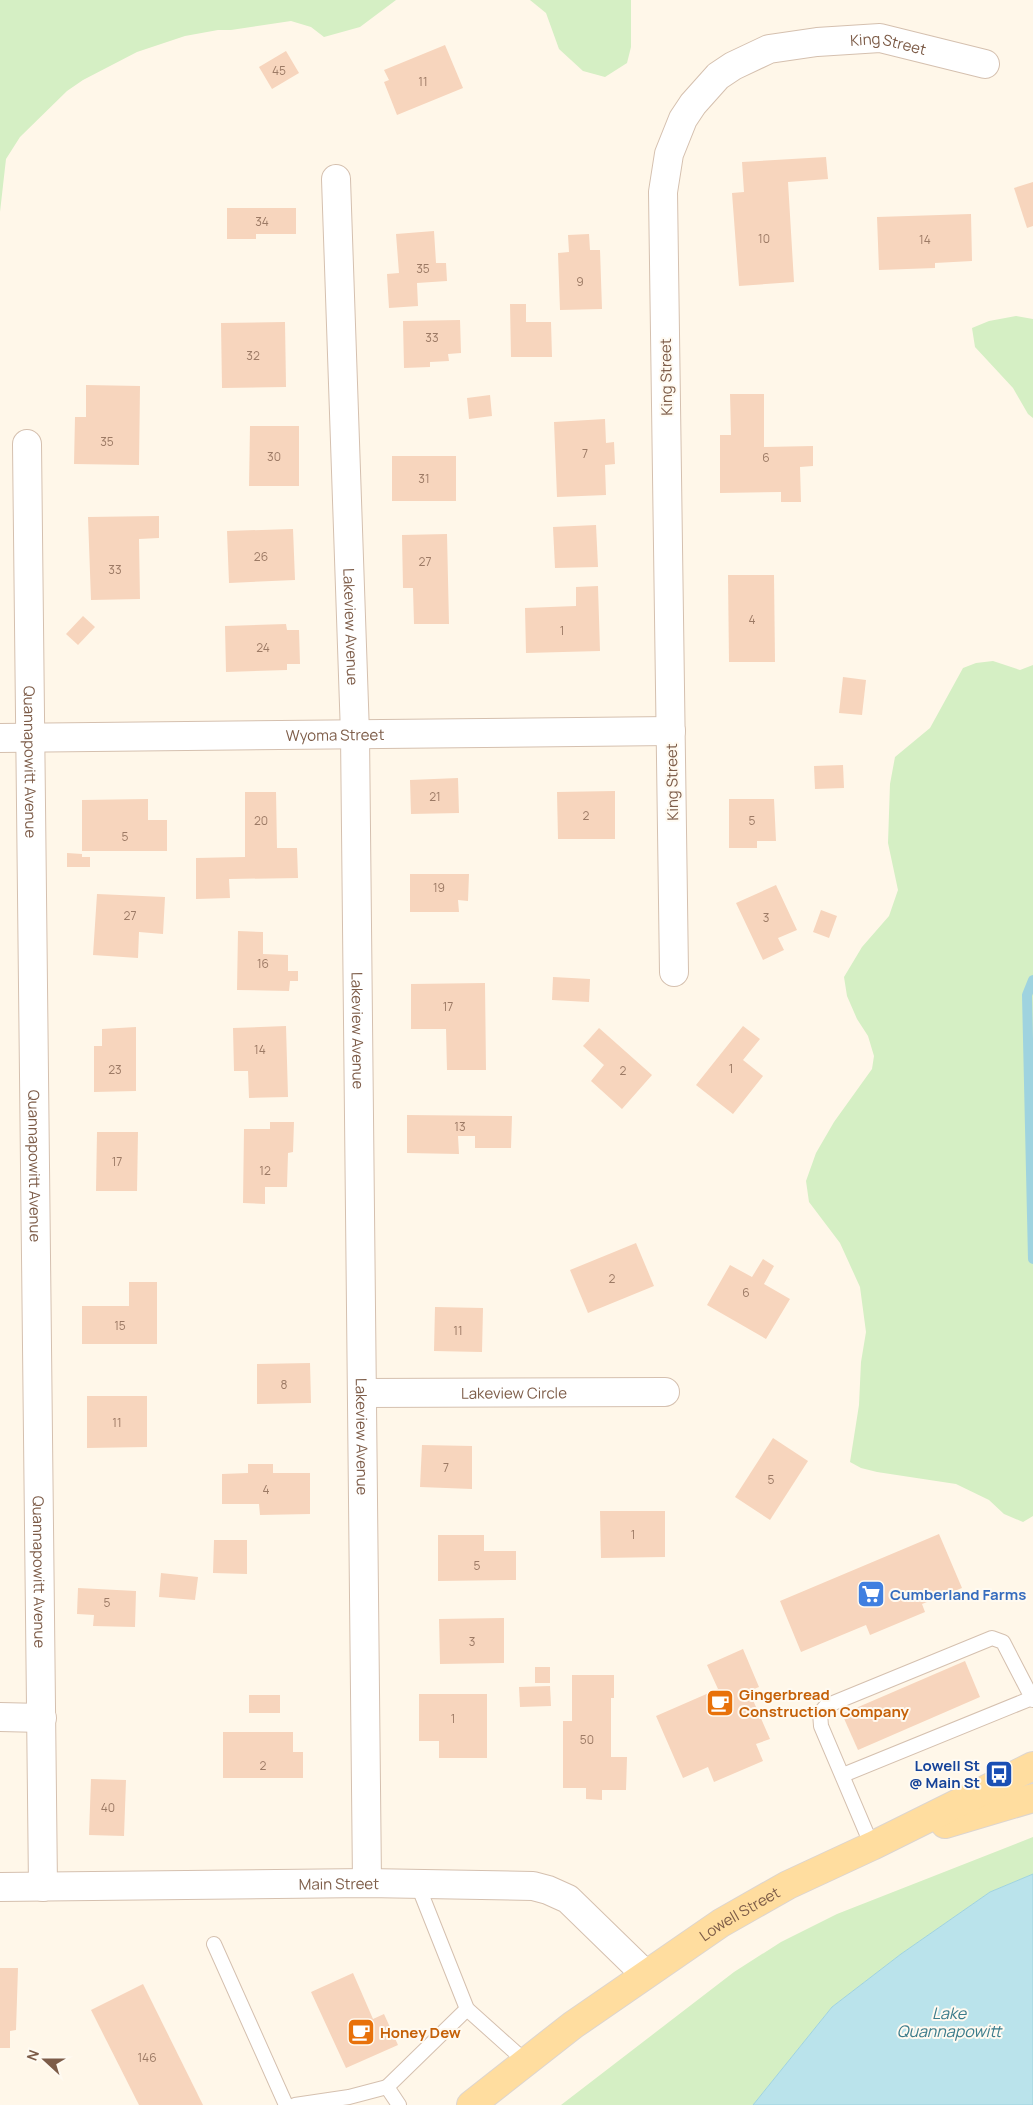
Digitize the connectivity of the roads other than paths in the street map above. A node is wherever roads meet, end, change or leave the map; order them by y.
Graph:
1 (985, 64) dead end
2 (336, 179) dead end
3 (27, 444) dead end
4 (671, 731) junction
5 (355, 734) junction
6 (0, 738) edge
7 (29, 738) junction
8 (674, 972) dead end
9 (665, 1392) dead end
10 (363, 1393) junction
11 (1032, 1699) edge
12 (0, 1718) edge
13 (42, 1718) junction
14 (1033, 1766) edge
15 (842, 1775) junction
16 (1033, 1798) edge
17 (872, 1846) junction
18 (368, 1883) junction
19 (417, 1883) junction
20 (0, 1887) edge
21 (43, 1887) junction
22 (214, 1944) dead end
23 (645, 1974) junction
24 (467, 2009) junction
25 (525, 2061) junction
26 (387, 2087) junction
27 (286, 2105) edge
28 (295, 2105) edge
29 (399, 2105) edge
30 (472, 2105) edge

1 - 4 street, King Street
2 - 5 street, Lakeview Avenue
3 - 7 street, Quannapowitt Avenue
4 - 5 street, Wyoma Street
4 - 8 street, King Street
5 - 7 street, Wyoma Street
5 - 10 street, Lakeview Avenue
6 - 7 street, Wyoma Street
7 - 13 street, Quannapowitt Avenue
9 - 10 street, Lakeview Circle
10 - 18 street, Lakeview Avenue
11 - 15 lane
11 - 15 lane
12 - 13 street
13 - 21 street, Quannapowitt Avenue
14 - 17 main road, Lowell Street
15 - 17 lane
16 - 17 main road
17 - 23 main road, Lowell Street
18 - 19 street, Main Street
18 - 21 street, Main Street
19 - 23 street, Main Street
19 - 24 lane
20 - 21 street, Main Street
22 - 27 lane
23 - 25 main road, Lowell Street
24 - 25 lane
24 - 26 lane
25 - 30 main road, Lowell Street
26 - 28 lane
26 - 29 lane

